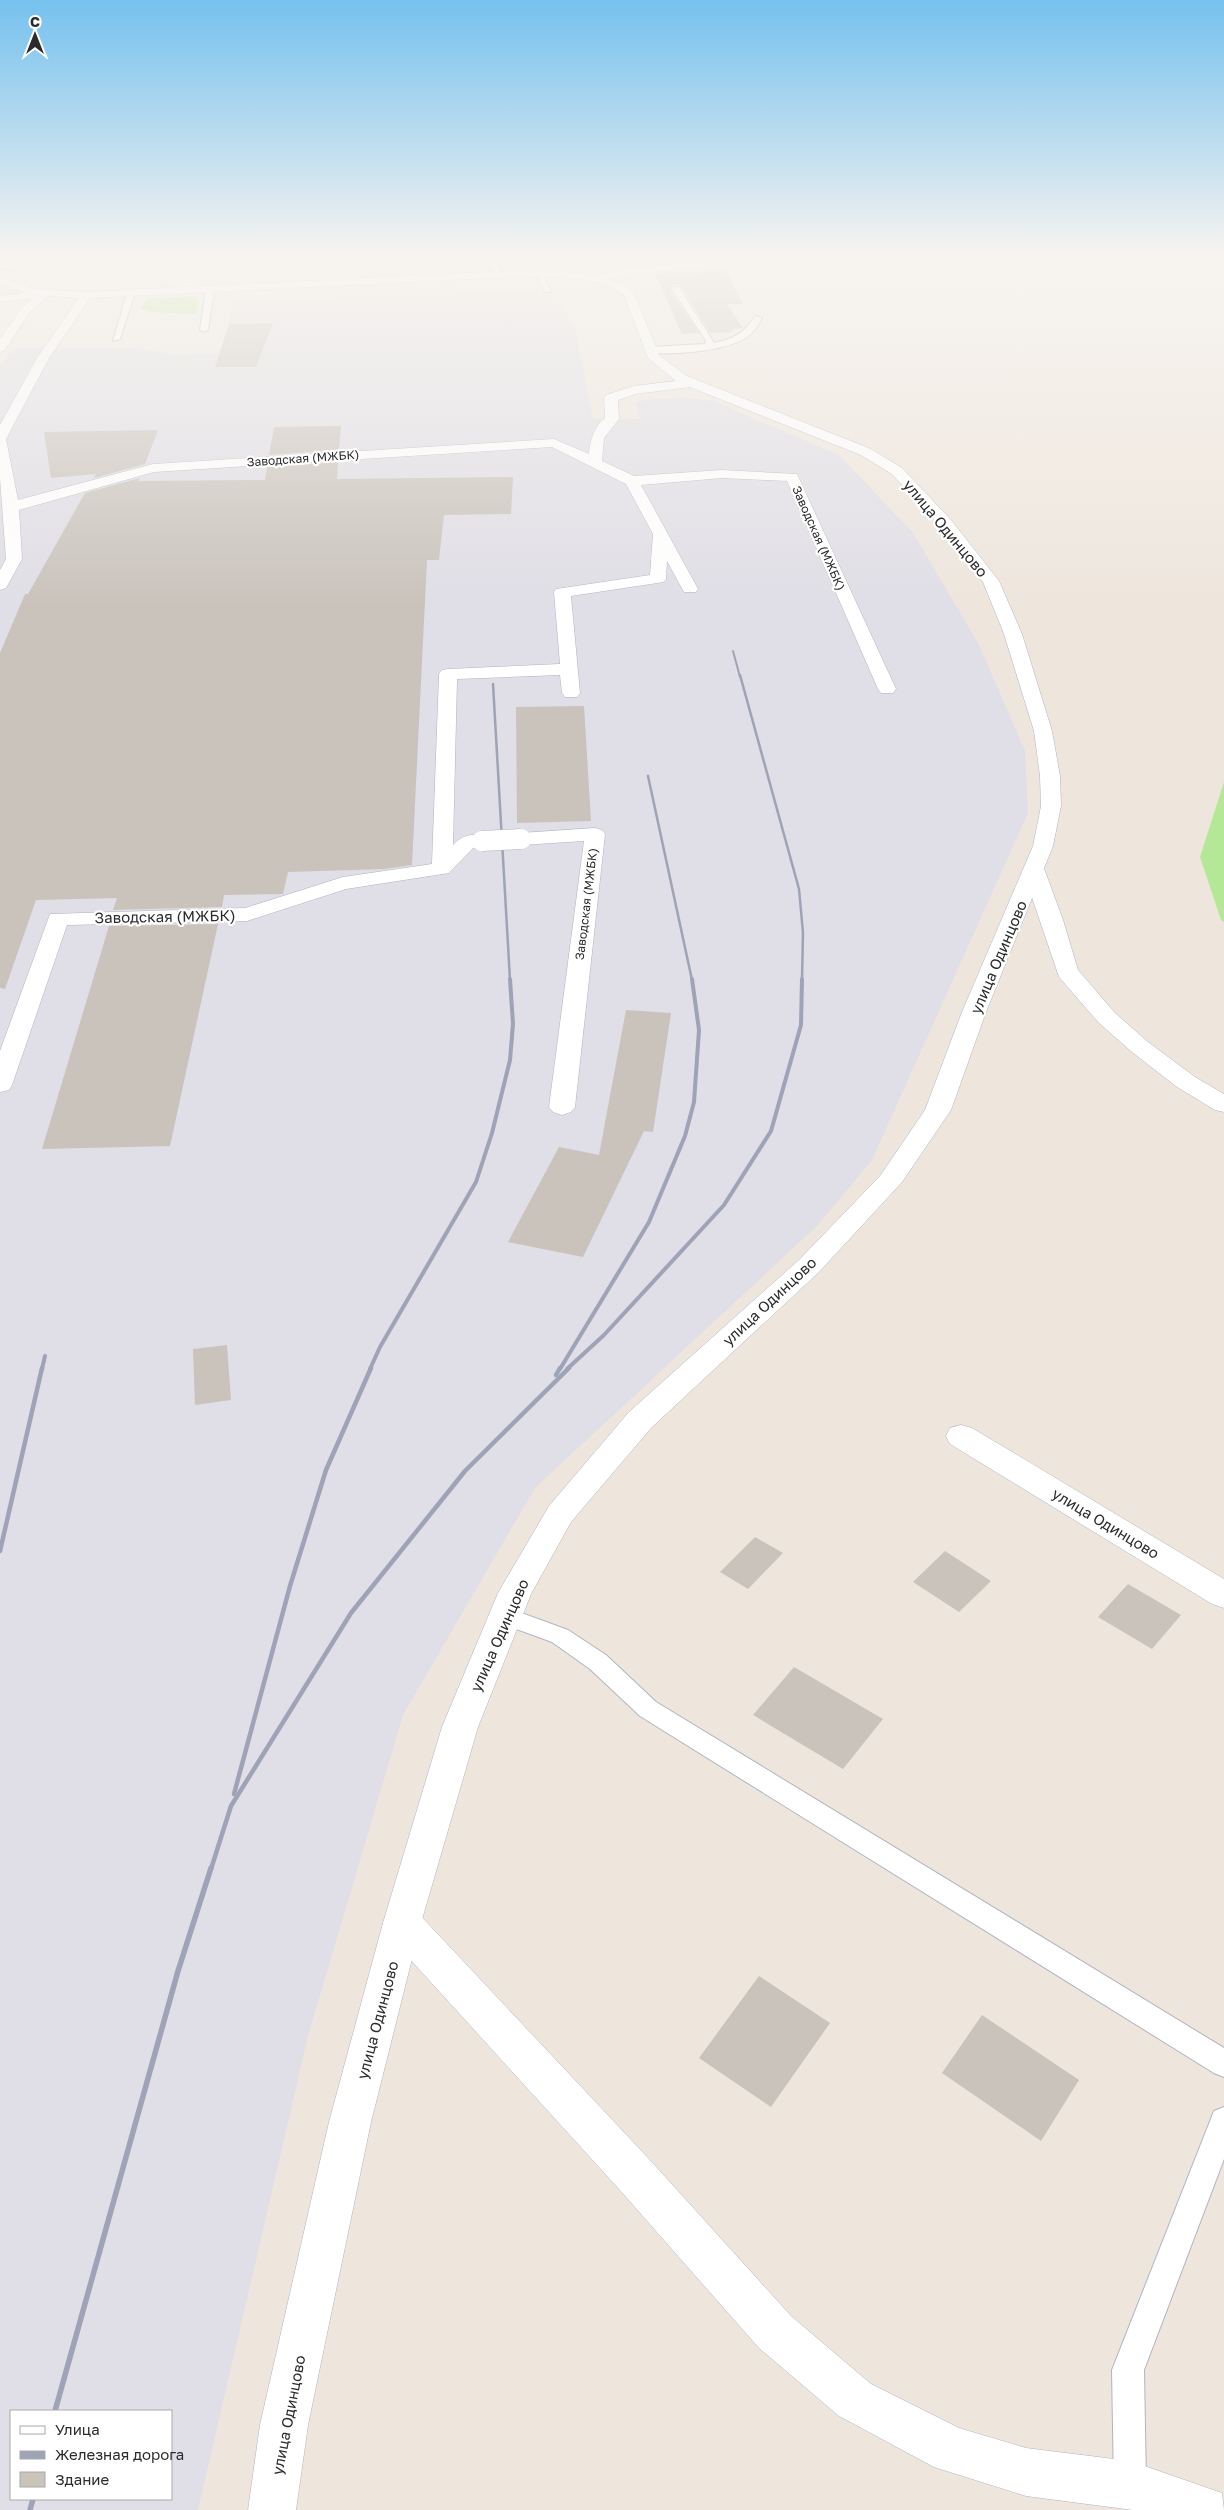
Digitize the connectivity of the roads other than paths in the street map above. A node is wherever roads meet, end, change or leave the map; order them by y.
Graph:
1 (35, 373) edge
2 (674, 373) edge
3 (693, 383) junction
4 (0, 439) edge
5 (595, 463) junction
6 (632, 481) junction
7 (11, 507) junction
8 (660, 532) junction
9 (0, 585) edge
10 (690, 589) dead end
11 (569, 669) junction
12 (887, 689) dead end
13 (571, 693) dead end
14 (442, 869) junction
15 (1034, 871) junction
16 (0, 1085) edge
17 (1224, 1105) edge
18 (562, 1107) dead end
19 (961, 1436) dead end
20 (1224, 1595) edge
21 (505, 1616) junction
22 (402, 1923) junction
23 (1224, 2064) edge
24 (1224, 2121) edge
25 (1130, 2485) junction
26 (272, 2510) edge
27 (1205, 2510) edge

1 - 4 street
2 - 3 street, улица Одинцово
3 - 5 street
3 - 15 street, улица Одинцово
4 - 7 street
5 - 6 street, Заводская (МЖБК)
5 - 7 street, Заводская (МЖБК)
6 - 8 street
6 - 12 street, Заводская (МЖБК)
7 - 9 street
8 - 10 street
8 - 11 street
11 - 13 street
11 - 14 street
14 - 16 street, Заводская (МЖБК)
14 - 18 street, Заводская (МЖБК), bridge
15 - 17 street
15 - 21 street, улица Одинцово
19 - 20 street, улица Одинцово
21 - 22 street, улица Одинцово
21 - 23 lane
22 - 25 street
22 - 26 street, улица Одинцово
24 - 25 lane
25 - 27 street

